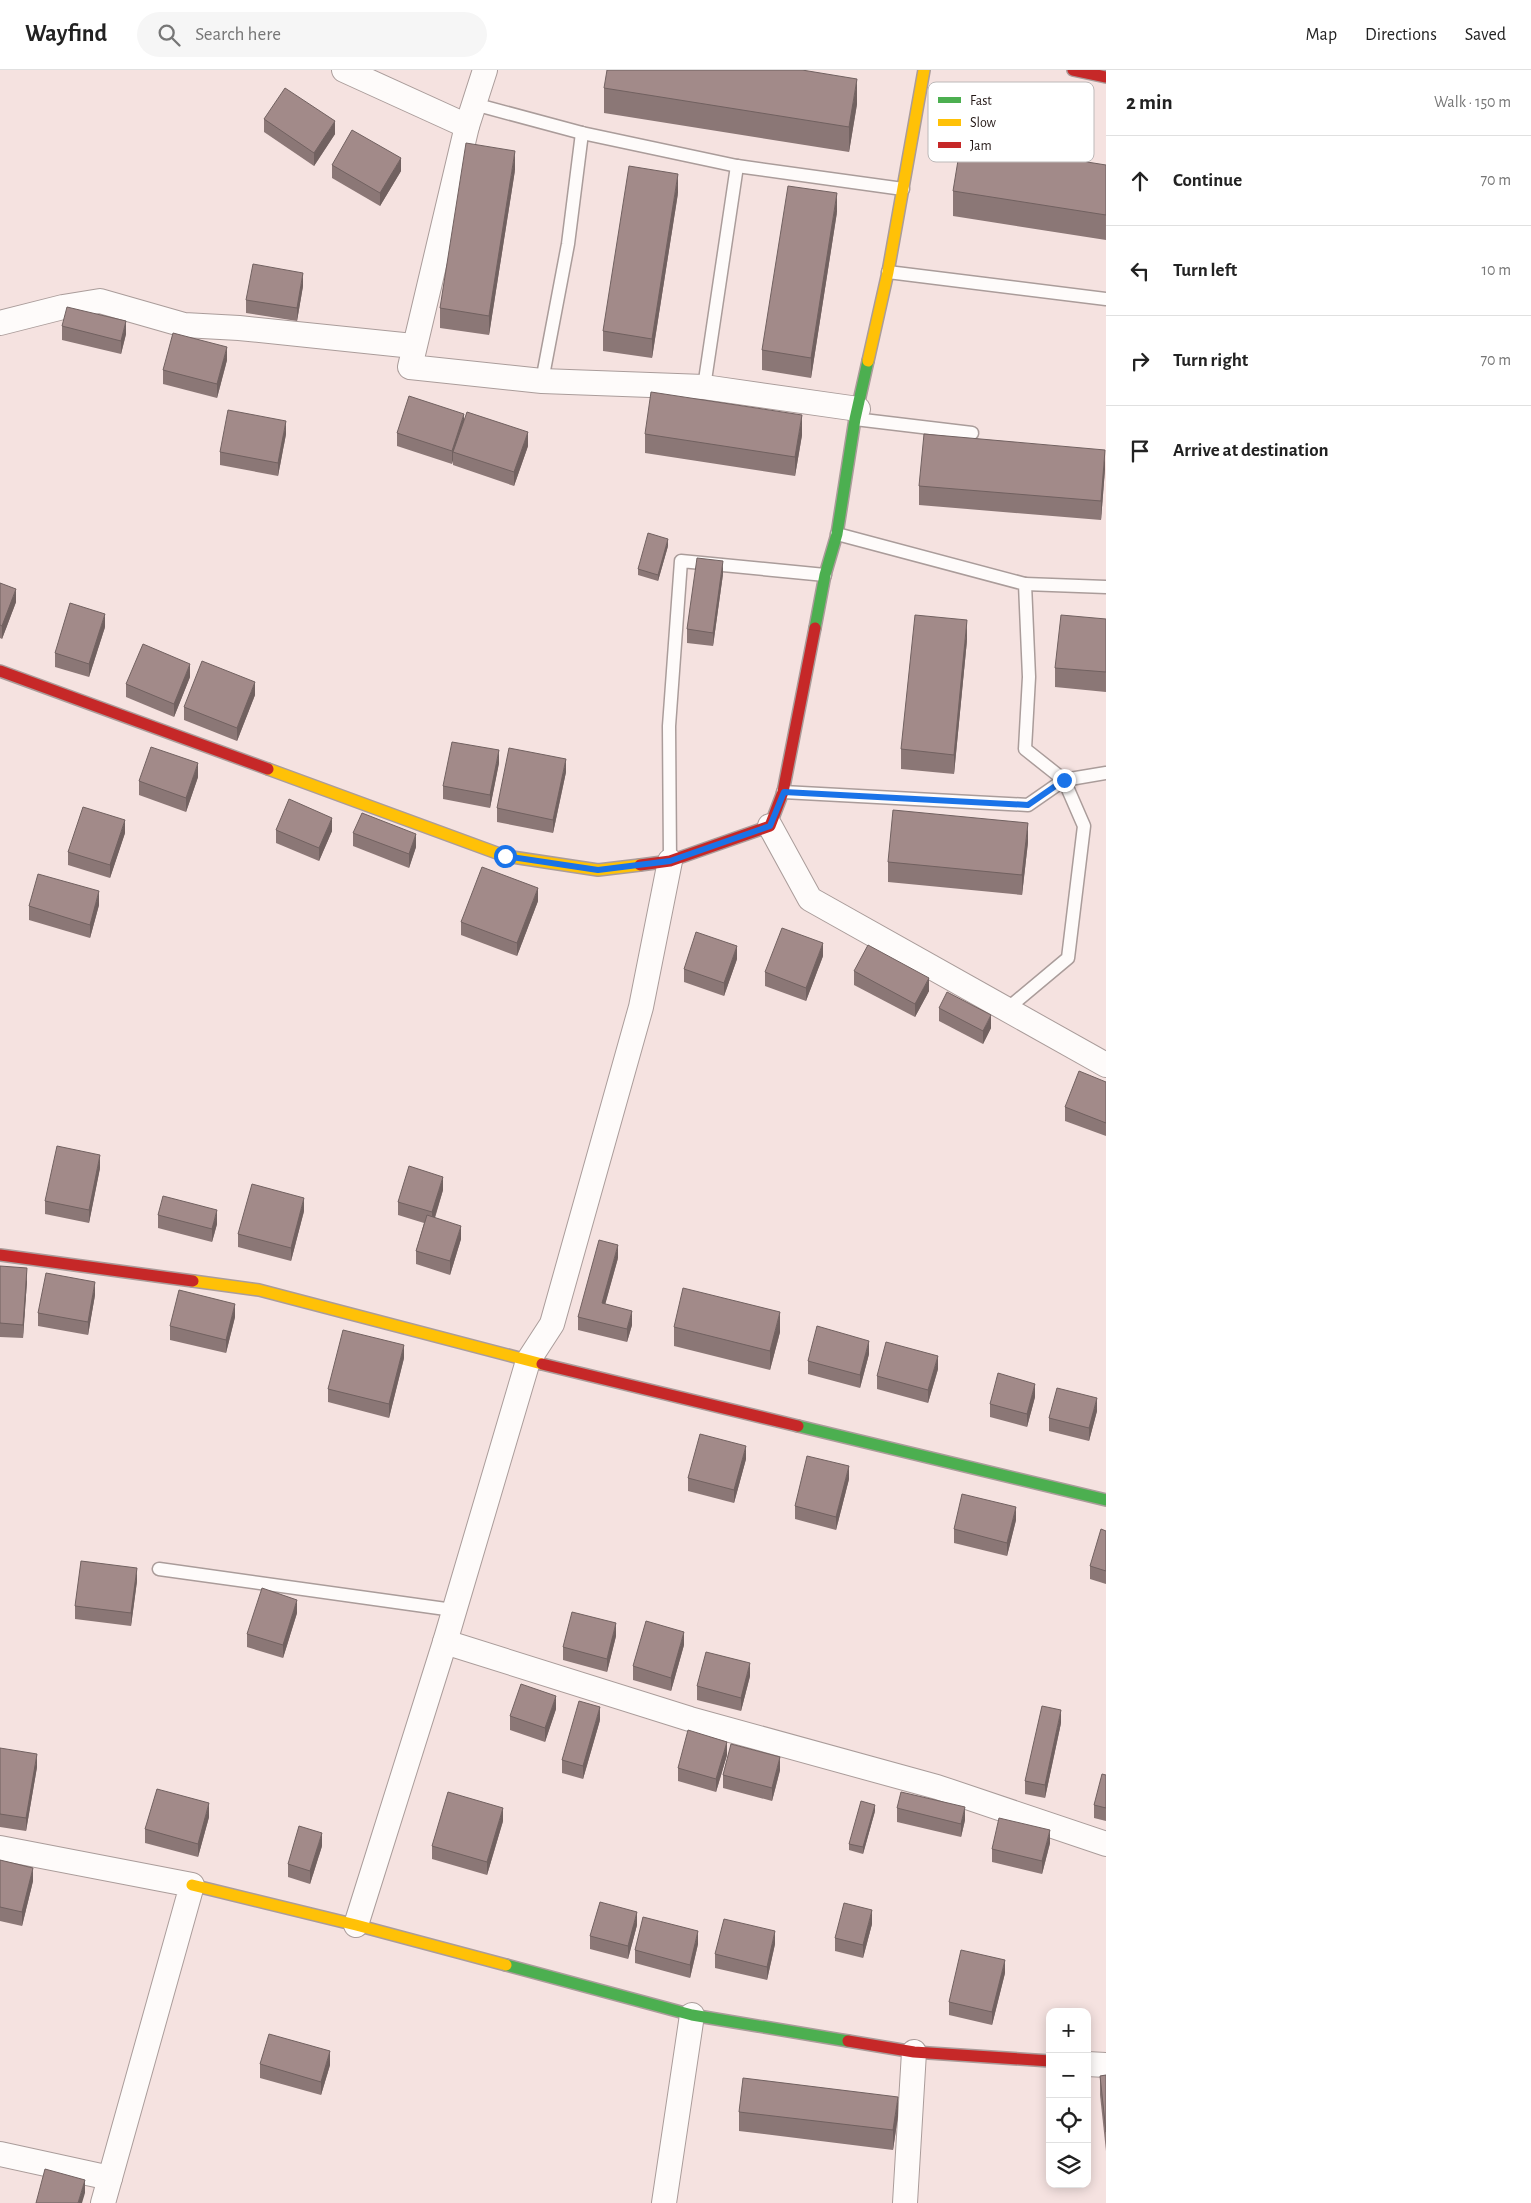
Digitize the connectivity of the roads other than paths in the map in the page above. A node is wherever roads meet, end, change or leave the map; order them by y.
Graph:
1 (344, 70) edge
2 (486, 70) edge
3 (924, 70) edge
4 (1073, 70) edge
5 (1106, 76) edge
6 (470, 115) junction
7 (582, 133) junction
8 (737, 166) junction
9 (903, 189) junction
10 (888, 272) junction
11 (1106, 299) edge
12 (0, 324) edge
13 (413, 346) junction
14 (542, 381) junction
15 (704, 387) junction
16 (856, 414) junction
17 (972, 433) dead end
18 (837, 534) junction
19 (825, 575) junction
20 (1025, 584) junction
21 (1106, 587) edge
22 (0, 671) edge
23 (1106, 773) edge
24 (1064, 780) junction
25 (784, 792) junction
26 (770, 826) junction
27 (670, 861) junction
28 (1007, 1009) junction
29 (1106, 1064) edge
30 (0, 1255) edge
31 (528, 1361) junction
32 (1106, 1500) edge
33 (159, 1569) dead end
34 (453, 1610) junction
35 (445, 1642) junction
36 (1106, 1844) edge
37 (0, 1848) edge
38 (192, 1885) junction
39 (356, 1925) junction
40 (692, 2015) junction
41 (914, 2052) junction
42 (1046, 2061) edge
43 (1091, 2064) edge
44 (1106, 2065) edge
45 (0, 2154) edge
46 (110, 2178) junction
47 (103, 2203) edge
48 (664, 2203) edge
49 (905, 2203) edge

1 - 6 street
2 - 6 street
3 - 9 street
4 - 5 street
6 - 7 lane
6 - 13 street
7 - 8 lane
7 - 14 lane
8 - 9 lane
8 - 15 lane
9 - 10 street
10 - 11 lane
10 - 16 street
12 - 13 street
13 - 14 street
14 - 15 street
15 - 16 street
16 - 17 lane
16 - 18 street
18 - 19 street
18 - 20 lane
19 - 25 street
19 - 27 lane
20 - 21 lane
20 - 24 lane
22 - 27 street
23 - 24 lane
24 - 25 lane
24 - 28 lane
25 - 26 street
26 - 27 street
26 - 28 street
27 - 31 street
28 - 29 street
30 - 31 street
31 - 32 street
31 - 34 street
33 - 34 lane
34 - 35 street
35 - 36 street
35 - 39 street
37 - 38 street
38 - 39 street
38 - 46 street
39 - 40 street
40 - 41 street
40 - 48 street
41 - 42 street
41 - 49 street
43 - 44 street
45 - 46 street
46 - 47 street

